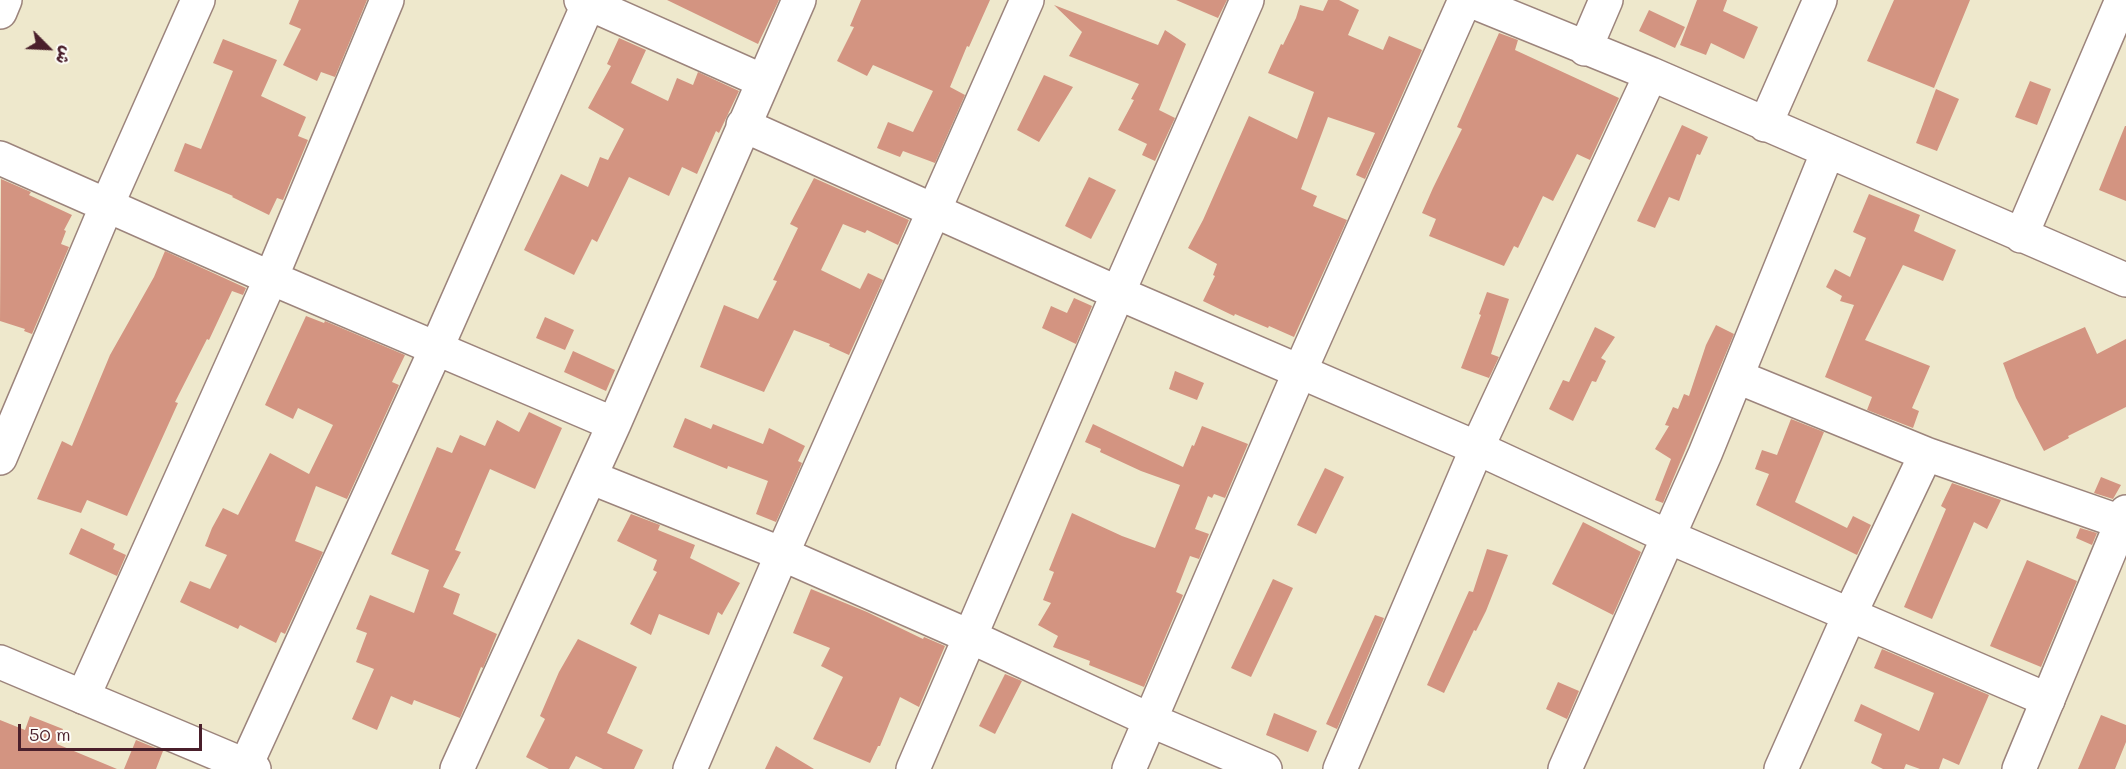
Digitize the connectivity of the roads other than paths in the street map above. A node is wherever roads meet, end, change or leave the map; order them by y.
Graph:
1 (5, 0) edge
2 (198, 0) edge
3 (387, 0) edge
4 (799, 0) edge
5 (1027, 0) edge
6 (1247, 0) edge
7 (1467, 0) edge
8 (1606, 0) edge
9 (1820, 0) edge
10 (2122, 0) edge
11 (586, 1) edge
12 (0, 12) edge
13 (1585, 49) junction
14 (1651, 74) junction
15 (764, 81) junction
16 (744, 125) junction
17 (1765, 125) junction
18 (1828, 151) junction
19 (0, 158) edge
20 (107, 206) junction
21 (933, 211) junction
22 (2021, 236) junction
23 (271, 278) junction
24 (2126, 280) edge
25 (1118, 293) junction
26 (437, 347) junction
27 (1300, 371) junction
28 (1738, 377) junction
29 (614, 424) junction
30 (1477, 448) junction
31 (1926, 454) junction
32 (0, 458) edge
33 (590, 477) junction
34 (2124, 517) edge
35 (1669, 537) junction
36 (782, 554) junction
37 (1849, 616) junction
38 (971, 637) junction
39 (0, 662) edge
40 (83, 697) junction
41 (2048, 700) junction
42 (1150, 720) junction
43 (250, 767) edge
44 (457, 769) edge
45 (690, 769) edge
46 (913, 769) edge
47 (1129, 769) edge
48 (1265, 769) edge
49 (1340, 769) edge
50 (1565, 769) edge
51 (1781, 769) edge
52 (2019, 769) edge

1 - 12 street
2 - 20 street
3 - 23 street
4 - 15 street
5 - 21 street
6 - 25 street
7 - 13 street
7 - 27 street
8 - 13 street
9 - 17 street
10 - 22 street
11 - 15 street
11 - 26 street
13 - 14 street
14 - 17 street
14 - 30 street
15 - 16 street
16 - 21 street
16 - 29 street
17 - 18 street
18 - 22 street
18 - 28 street
19 - 20 street
20 - 23 street
20 - 32 street
21 - 25 street
21 - 36 street
22 - 24 street
23 - 26 street
23 - 40 street
25 - 27 street
25 - 38 street
26 - 29 street
26 - 43 street
27 - 30 street
27 - 42 street
28 - 31 street
28 - 35 street
29 - 33 street
30 - 35 street
30 - 49 street
31 - 34 street
31 - 37 street
33 - 36 street
33 - 44 street
34 - 41 street
35 - 37 street
35 - 50 street
36 - 38 street
36 - 45 street
37 - 41 street
37 - 51 street
38 - 42 street
38 - 46 street
39 - 40 street
40 - 43 street
41 - 52 street
42 - 47 street
42 - 48 street

